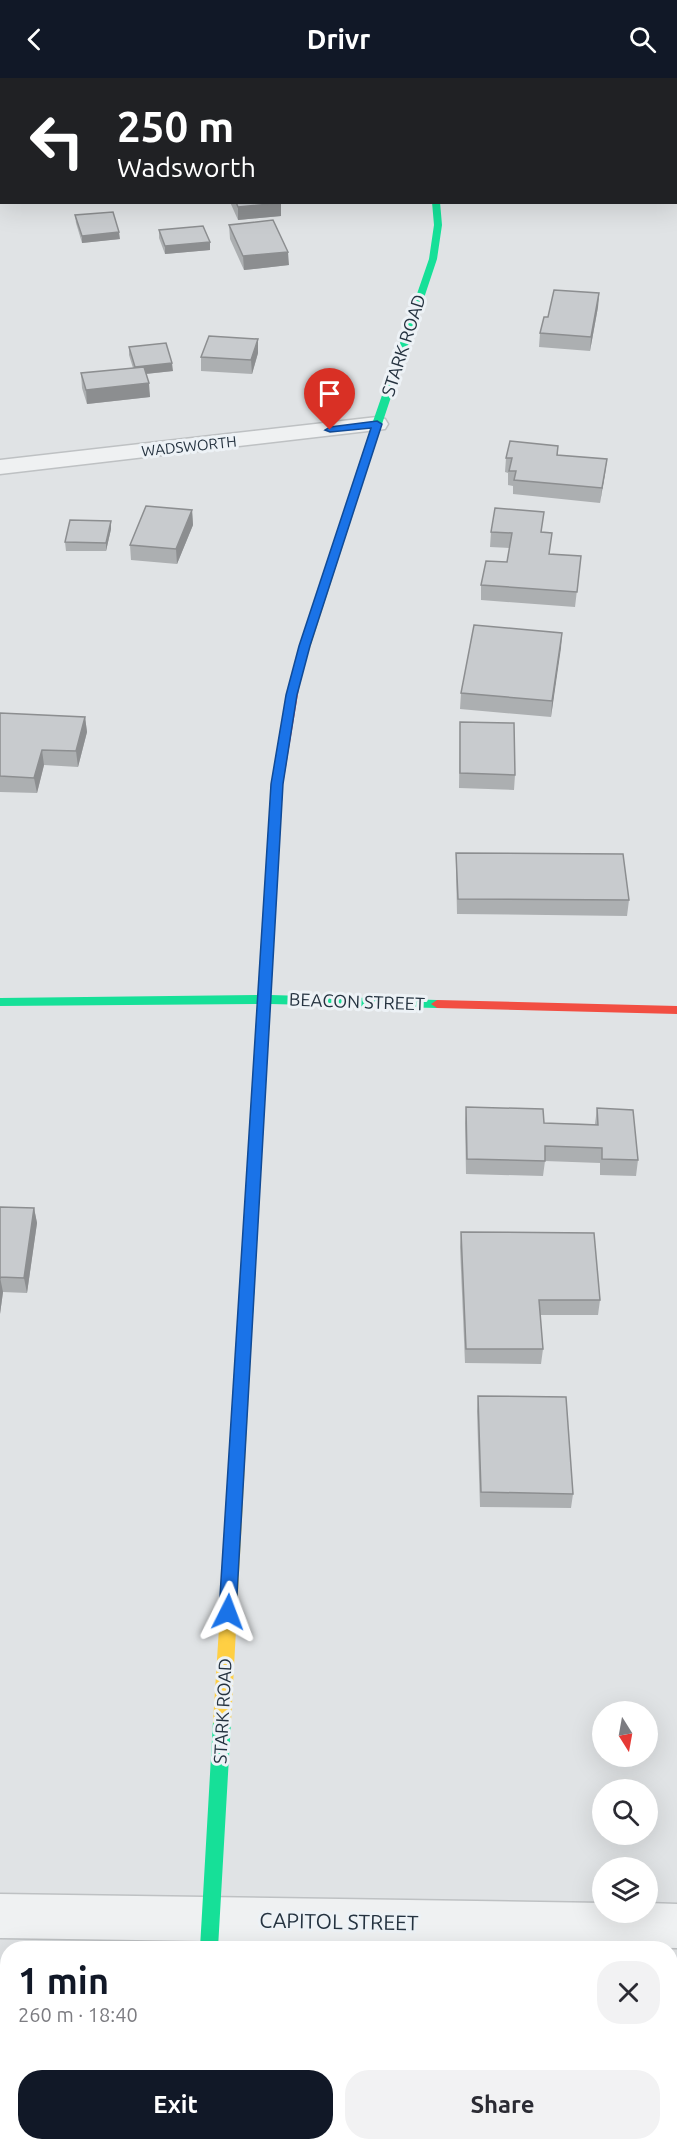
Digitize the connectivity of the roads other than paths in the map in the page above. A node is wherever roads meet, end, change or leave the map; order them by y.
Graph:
1 (436, 204) edge
2 (377, 424) junction
3 (0, 467) edge
4 (263, 999) junction
5 (0, 1002) edge
6 (677, 1010) edge
7 (0, 1916) edge
8 (677, 1926) edge
9 (209, 1934) edge

1 - 2 street, STARK ROAD
2 - 3 street, WADSWORTH
2 - 4 street, STARK ROAD
4 - 5 street, BEACON STREET
4 - 6 street, BEACON STREET
4 - 9 street, STARK ROAD
7 - 9 street, CAPITOL STREET
8 - 9 street, CAPITOL STREET

